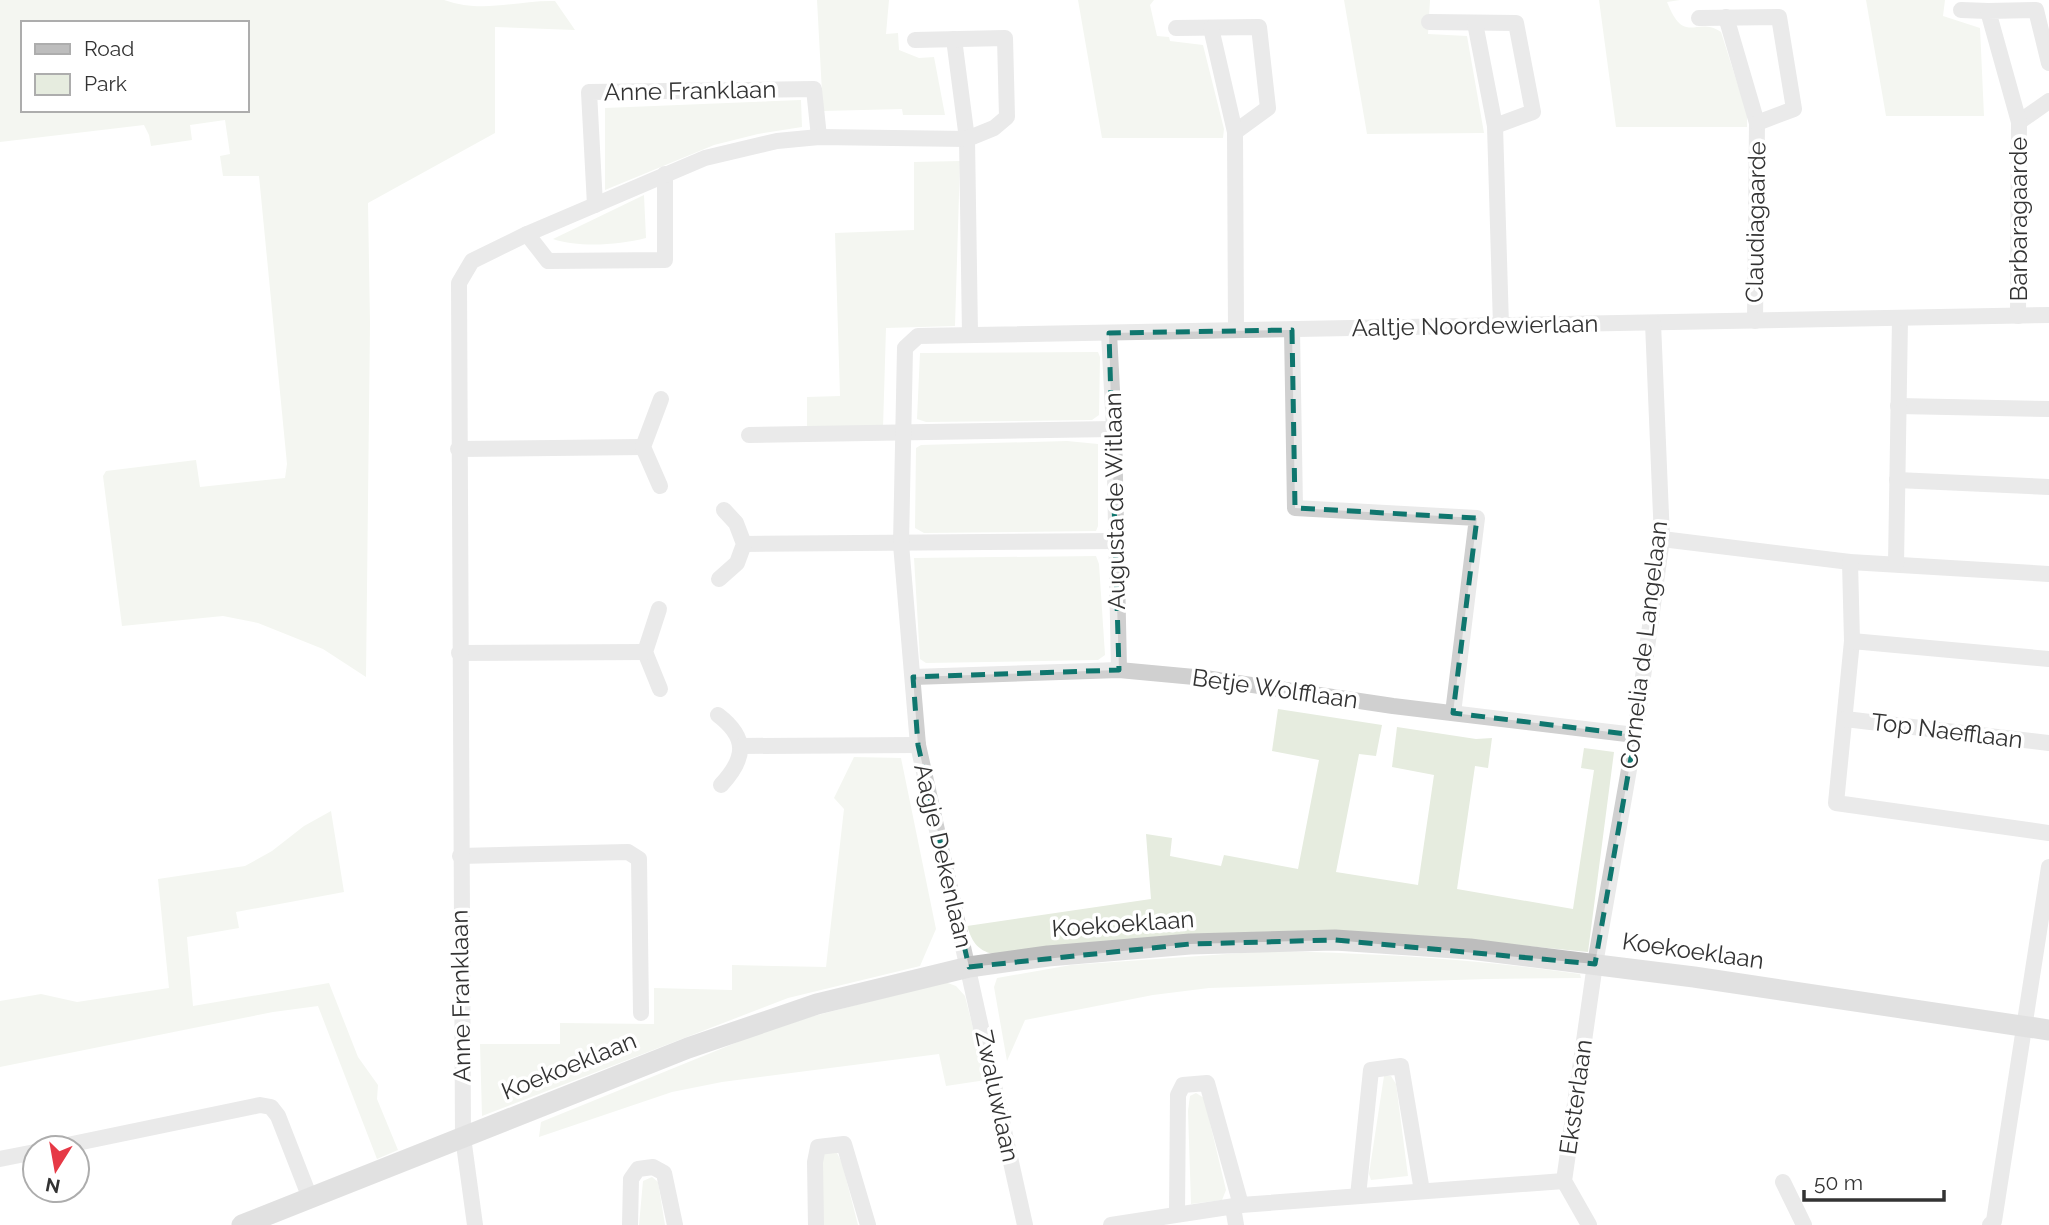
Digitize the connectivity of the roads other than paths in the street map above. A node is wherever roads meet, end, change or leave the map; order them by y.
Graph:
1 (1961, 10) dead end
2 (1988, 11) junction
3 (1726, 17) junction
4 (1699, 18) dead end
5 (1429, 22) dead end
6 (1475, 23) junction
7 (1176, 28) dead end
8 (1212, 29) junction
9 (954, 39) junction
10 (915, 40) dead end
11 (2049, 63) edge
12 (2049, 101) edge
13 (2019, 122) junction
14 (1757, 123) junction
15 (1495, 126) junction
16 (1235, 132) junction
17 (819, 137) junction
18 (967, 139) junction
19 (665, 174) junction
20 (595, 205) junction
21 (527, 234) junction
22 (2049, 315) edge
23 (2018, 316) junction
24 (1900, 319) junction
25 (1755, 321) junction
26 (1653, 323) junction
27 (1501, 326) junction
28 (1236, 330) junction
29 (1292, 330) junction
30 (1110, 333) junction
31 (970, 334) junction
32 (905, 348) joint
33 (661, 399) dead end
34 (1898, 406) junction
35 (2049, 409) edge
36 (1114, 429) junction
37 (902, 433) junction
38 (749, 435) dead end
39 (643, 447) junction
40 (458, 449) junction
41 (1897, 480) junction
42 (660, 486) dead end
43 (2049, 486) edge
44 (724, 510) dead end
45 (1662, 539) junction
46 (1115, 541) junction
47 (744, 544) junction
48 (901, 544) junction
49 (1850, 562) junction
50 (1896, 564) junction
51 (2049, 574) edge
52 (719, 579) dead end
53 (659, 609) dead end
54 (1852, 641) junction
55 (645, 652) junction
56 (459, 653) junction
57 (2049, 659) edge
58 (1119, 670) junction
59 (913, 677) junction
60 (660, 689) dead end
61 (1453, 713) junction
62 (718, 715) dead end
63 (1845, 719) junction
64 (1635, 735) junction
65 (2049, 743) edge
66 (918, 745) junction
67 (741, 746) junction
68 (721, 785) dead end
69 (2049, 833) edge
70 (460, 856) junction
71 (2049, 867) edge
72 (1595, 964) junction
73 (969, 967) junction
74 (641, 1013) dead end
75 (2025, 1027) junction
76 (2049, 1030) edge
77 (463, 1137) junction
78 (91, 1140) edge
79 (21, 1155) edge
80 (0, 1159) edge
81 (1564, 1181) junction
82 (1783, 1182) dead end
83 (1422, 1191) junction
84 (1358, 1196) junction
85 (310, 1198) junction
86 (1237, 1206) junction
87 (1177, 1214) junction
88 (252, 1223) edge
89 (475, 1225) edge
90 (630, 1225) edge
91 (675, 1225) edge
92 (816, 1225) edge
93 (868, 1225) edge
94 (1026, 1225) edge
95 (1111, 1225) edge
96 (1237, 1225) edge
97 (1589, 1225) edge
98 (1804, 1225) edge
99 (1990, 1225) edge

1 - 2 street
2 - 11 street
2 - 13 street, Barbaragaarde
3 - 4 street, Claudiagaarde
3 - 14 street, Claudiagaarde
3 - 14 street, Claudiagaarde
5 - 6 street
6 - 15 street
6 - 15 street
7 - 8 street
8 - 16 street
8 - 16 street
9 - 10 street, Anne Franklaan
9 - 18 street
9 - 18 street, Anne Franklaan
12 - 13 street, Barbaragaarde
13 - 23 street, Barbaragaarde
14 - 25 street, Claudiagaarde
15 - 27 street
16 - 28 street
17 - 18 street, Anne Franklaan
17 - 19 street, Anne Franklaan
17 - 20 street, Anne Franklaan
18 - 31 street
19 - 20 street, Anne Franklaan
19 - 21 street
20 - 21 street, Anne Franklaan
21 - 40 street, Anne Franklaan
22 - 23 street, Aaltje Noordewierlaan
23 - 24 street, Aaltje Noordewierlaan
24 - 25 street, Aaltje Noordewierlaan
24 - 34 street
25 - 26 street, Aaltje Noordewierlaan
26 - 27 street, Aaltje Noordewierlaan
26 - 45 street, Cornelia de Langelaan
27 - 29 street, Aaltje Noordewierlaan
28 - 29 street, Aaltje Noordewierlaan
28 - 30 street, Aaltje Noordewierlaan
29 - 61 street
30 - 31 street, Aaltje Noordewierlaan
30 - 36 street, Augusta de Witlaan
31 - 32 street, Aaltje Noordewierlaan
32 - 37 street, Aagje Dekenlaan
33 - 39 street
34 - 35 street
34 - 41 street
36 - 37 street
36 - 46 street, Augusta de Witlaan
37 - 38 street
37 - 48 street, Aagje Dekenlaan
39 - 40 street
39 - 42 street
40 - 56 street, Anne Franklaan
41 - 43 street
41 - 50 street
44 - 47 street
45 - 49 street
45 - 64 street, Cornelia de Langelaan
46 - 48 street
46 - 58 street, Augusta de Witlaan
47 - 48 street
47 - 52 street
48 - 59 street, Aagje Dekenlaan
49 - 50 street
49 - 54 street
50 - 51 street
53 - 55 street
54 - 57 street
54 - 63 street
55 - 56 street
55 - 60 street
56 - 70 street, Anne Franklaan
58 - 59 street, Betje Wolfflaan
58 - 61 street, Betje Wolfflaan
59 - 66 street, Aagje Dekenlaan
61 - 64 street, Betje Wolfflaan
62 - 67 street
63 - 65 street, Top Naefflaan
63 - 69 street
64 - 72 street, Cornelia de Langelaan
66 - 67 street, Aagje Dekenlaan
66 - 73 street, Aagje Dekenlaan
67 - 68 street
70 - 74 street
70 - 77 street, Anne Franklaan
71 - 75 street
72 - 73 street, Koekoeklaan
72 - 75 street, Koekoeklaan
72 - 81 street, Eksterlaan
73 - 77 street, Koekoeklaan
73 - 94 street, Zwaluwlaan
75 - 76 street, Koekoeklaan
75 - 99 street
77 - 85 street, Koekoeklaan
77 - 89 street, Anne Franklaan
78 - 85 street
79 - 80 street
81 - 83 street
81 - 97 street, Eksterlaan
82 - 98 street
83 - 84 street
83 - 84 street
84 - 86 street
85 - 88 street, Koekoeklaan
86 - 87 street
86 - 87 street
86 - 96 street
87 - 95 street
90 - 91 street
92 - 93 street

